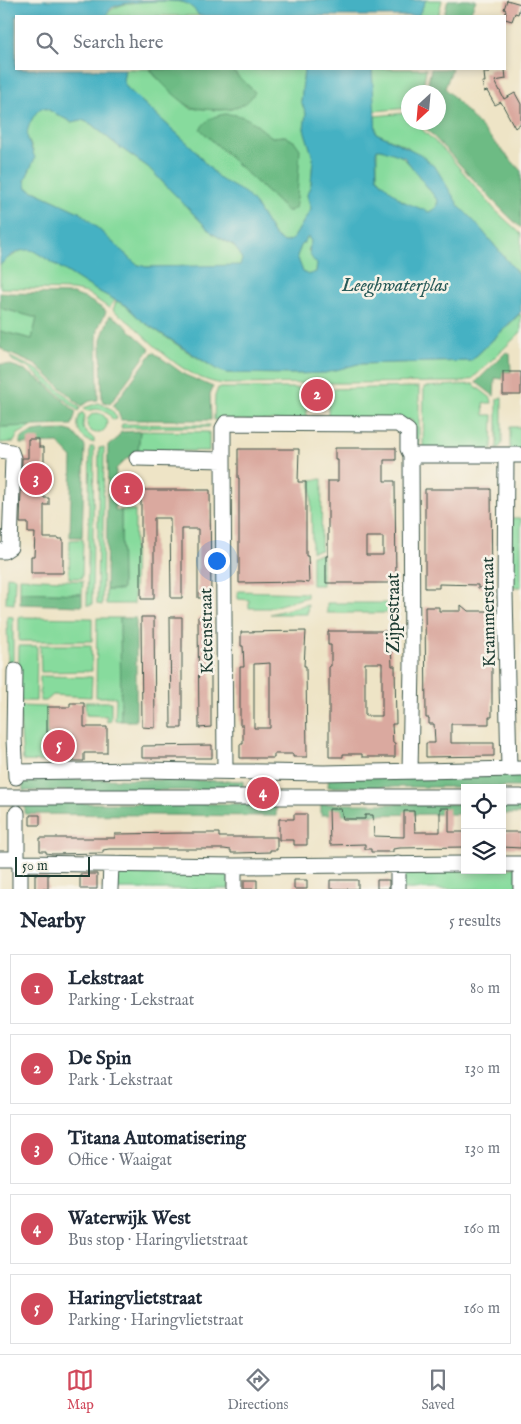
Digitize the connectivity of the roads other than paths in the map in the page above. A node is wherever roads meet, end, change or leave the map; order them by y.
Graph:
1 (0, 450) edge
2 (411, 455) junction
3 (506, 455) junction
4 (521, 455) edge
5 (138, 458) dead end
6 (223, 460) junction
7 (0, 551) edge
8 (15, 671) dead end
9 (7, 739) edge
10 (515, 769) edge
11 (225, 771) junction
12 (410, 771) junction
13 (0, 797) edge
14 (461, 797) edge
15 (506, 797) edge
16 (521, 797) edge
17 (17, 813) dead end
18 (0, 859) edge
19 (19, 861) junction
20 (398, 864) junction
21 (461, 864) edge
22 (506, 864) edge
23 (521, 864) edge
24 (111, 865) junction
25 (234, 866) junction
26 (20, 889) edge
27 (110, 889) edge
28 (234, 889) edge
29 (398, 889) edge
30 (521, 889) edge

1 - 7 street
2 - 3 street
2 - 6 street, Zijpestraat
2 - 12 street, Zijpestraat
3 - 4 street
3 - 10 street, Krammerstraat
5 - 6 street
6 - 11 street, Ketenstraat
8 - 9 street
9 - 11 street
10 - 12 street
11 - 12 street
13 - 14 street
15 - 16 street
17 - 19 street
18 - 19 street
19 - 24 street
19 - 26 street
20 - 21 street
20 - 25 street
20 - 29 street
22 - 23 street
23 - 30 street
24 - 25 street
24 - 27 street
25 - 28 street

